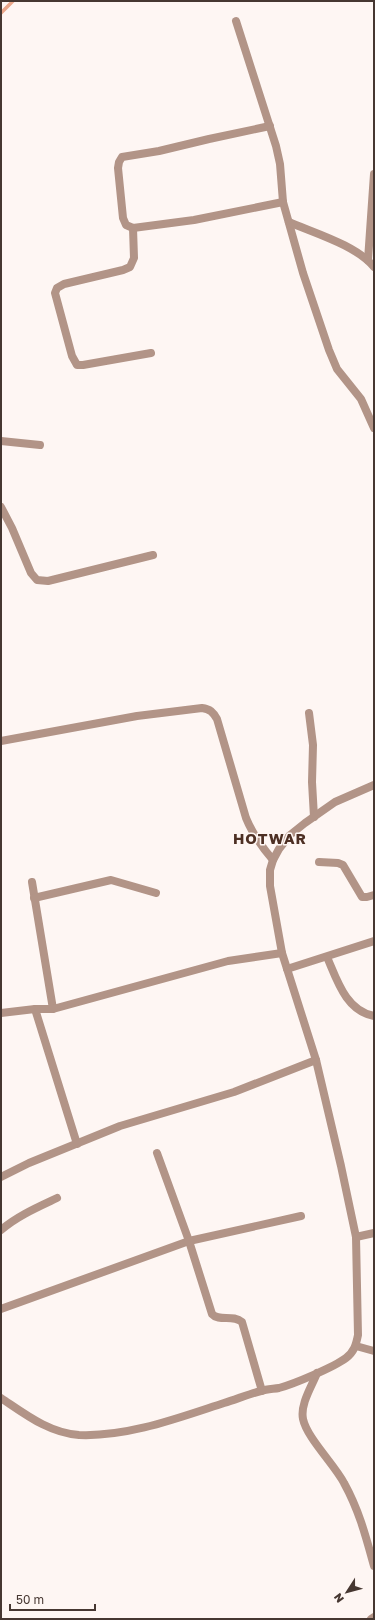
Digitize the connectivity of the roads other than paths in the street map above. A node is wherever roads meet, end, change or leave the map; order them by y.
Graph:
1 (236, 21) dead end
2 (270, 126) junction
3 (374, 174) edge
4 (283, 202) junction
5 (288, 222) junction
6 (133, 228) junction
7 (368, 260) junction
8 (374, 267) edge
9 (151, 353) dead end
10 (374, 428) edge
11 (1, 441) edge
12 (40, 445) dead end
13 (1, 508) edge
14 (153, 555) dead end
15 (309, 713) dead end
16 (1, 741) edge
17 (374, 785) edge
18 (314, 817) junction
19 (272, 860) junction
20 (319, 862) dead end
21 (32, 882) dead end
22 (156, 893) dead end
23 (374, 896) edge
24 (34, 898) junction
25 (374, 941) edge
26 (282, 954) junction
27 (327, 957) junction
28 (287, 969) junction
29 (35, 1009) junction
30 (53, 1009) junction
31 (1, 1013) edge
32 (374, 1016) edge
33 (316, 1060) junction
34 (77, 1144) junction
35 (157, 1153) dead end
36 (1, 1177) edge
37 (57, 1198) dead end
38 (301, 1216) dead end
39 (1, 1230) edge
40 (374, 1233) edge
41 (356, 1237) junction
42 (189, 1241) junction
43 (1, 1309) edge
44 (356, 1346) junction
45 (374, 1351) edge
46 (317, 1373) junction
47 (262, 1391) junction
48 (1, 1398) edge
49 (374, 1566) edge
50 (374, 1617) edge
51 (371, 1619) edge

1 - 2 street
2 - 4 street
2 - 6 street
3 - 7 street
4 - 5 street
4 - 6 street
5 - 7 street
5 - 10 street
6 - 9 street
7 - 8 street
11 - 12 street
13 - 14 street
15 - 18 street
16 - 19 street
17 - 18 street
18 - 19 street
19 - 26 street
20 - 23 street
21 - 24 street
22 - 24 street
24 - 30 street
25 - 27 street
26 - 28 street
26 - 30 street
27 - 28 street
27 - 32 street
28 - 33 street
29 - 30 street
29 - 31 street
29 - 34 street
33 - 34 street
33 - 41 street
34 - 36 street
35 - 42 street
37 - 39 street
38 - 42 street
40 - 41 street
41 - 44 street
42 - 43 street
42 - 47 street
44 - 45 street
44 - 46 street
46 - 47 street
46 - 49 street
47 - 48 street
50 - 51 street

